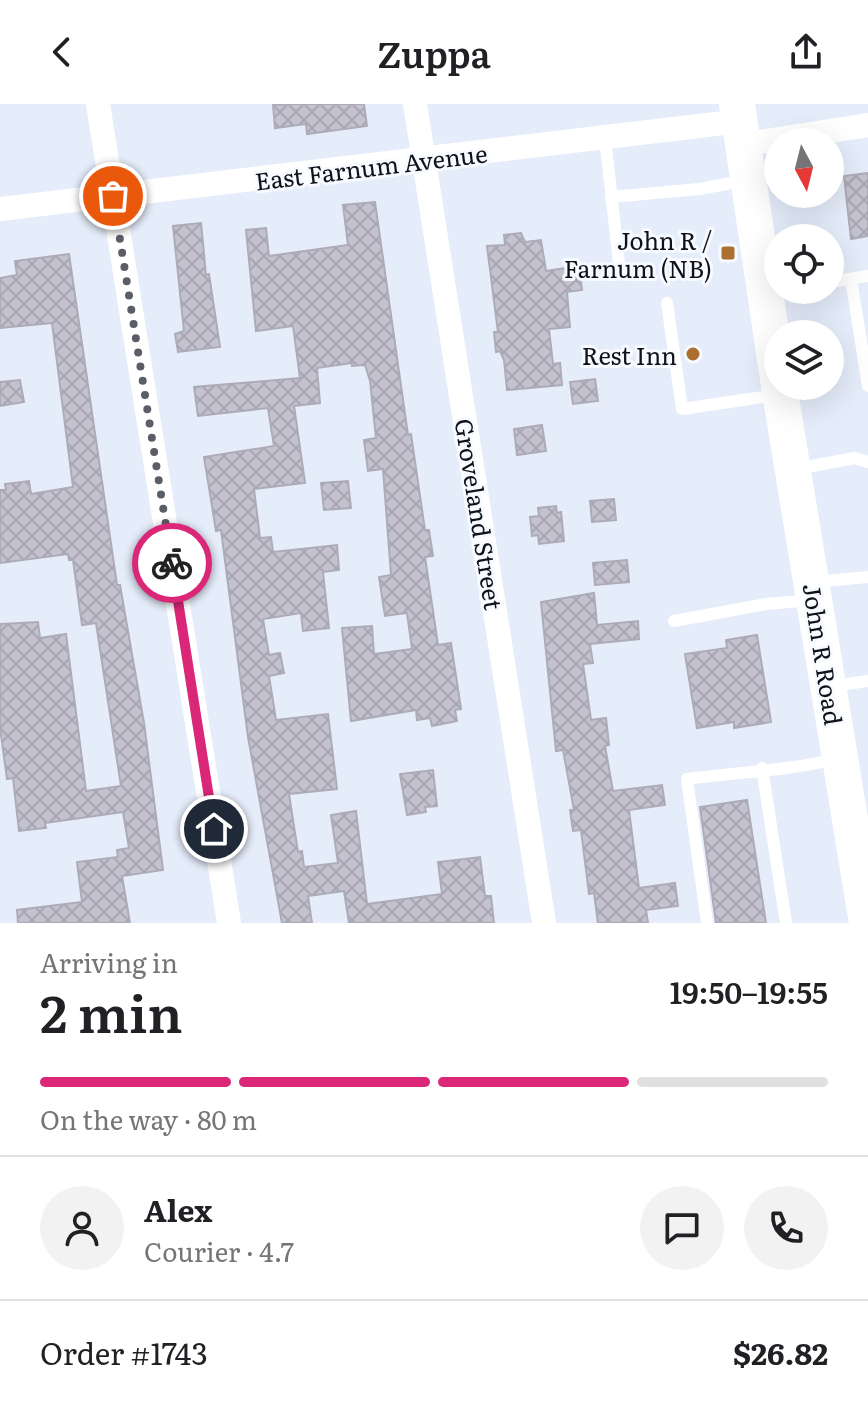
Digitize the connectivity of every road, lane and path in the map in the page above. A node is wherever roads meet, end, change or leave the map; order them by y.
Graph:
1 (98, 104) edge
2 (415, 104) edge
3 (740, 123) edge
4 (868, 125) edge
5 (605, 138) junction
6 (424, 159) junction
7 (746, 180) junction
8 (113, 196) junction
9 (611, 197) junction
10 (0, 209) edge
11 (764, 257) edge
12 (619, 263) dead end
13 (868, 276) edge
14 (851, 279) junction
15 (844, 280) edge
16 (667, 303) dead end
17 (868, 386) edge
18 (764, 391) edge
19 (781, 400) edge
20 (868, 462) edge
21 (794, 469) junction
22 (868, 577) edge
23 (813, 591) junction
24 (674, 621) dead end
25 (868, 681) edge
26 (830, 686) junction
27 (841, 758) junction
28 (762, 768) junction
29 (860, 822) edge
30 (229, 923) edge
31 (544, 923) edge
32 (707, 923) edge
33 (786, 923) edge
34 (867, 923) edge

1 - 8 street
2 - 6 street, Groveland Street
3 - 4 street, East Farnum Avenue
3 - 5 street, East Farnum Avenue
3 - 7 main road, John R Road
5 - 6 street, East Farnum Avenue
5 - 9 lane
6 - 8 street, East Farnum Avenue
6 - 31 street, Groveland Street
7 - 9 lane
7 - 11 main road, John R Road
8 - 10 street, East Farnum Avenue
8 - 30 street
9 - 12 lane
13 - 14 lane
14 - 15 lane
14 - 17 lane
16 - 18 lane
19 - 21 main road, John R Road
20 - 21 lane
21 - 23 main road, John R Road
22 - 23 lane
23 - 24 lane
23 - 26 main road, John R Road
25 - 26 lane
26 - 27 main road, John R Road
27 - 28 lane
27 - 29 main road, John R Road
28 - 32 lane
28 - 33 lane
29 - 34 main road, John R Road

